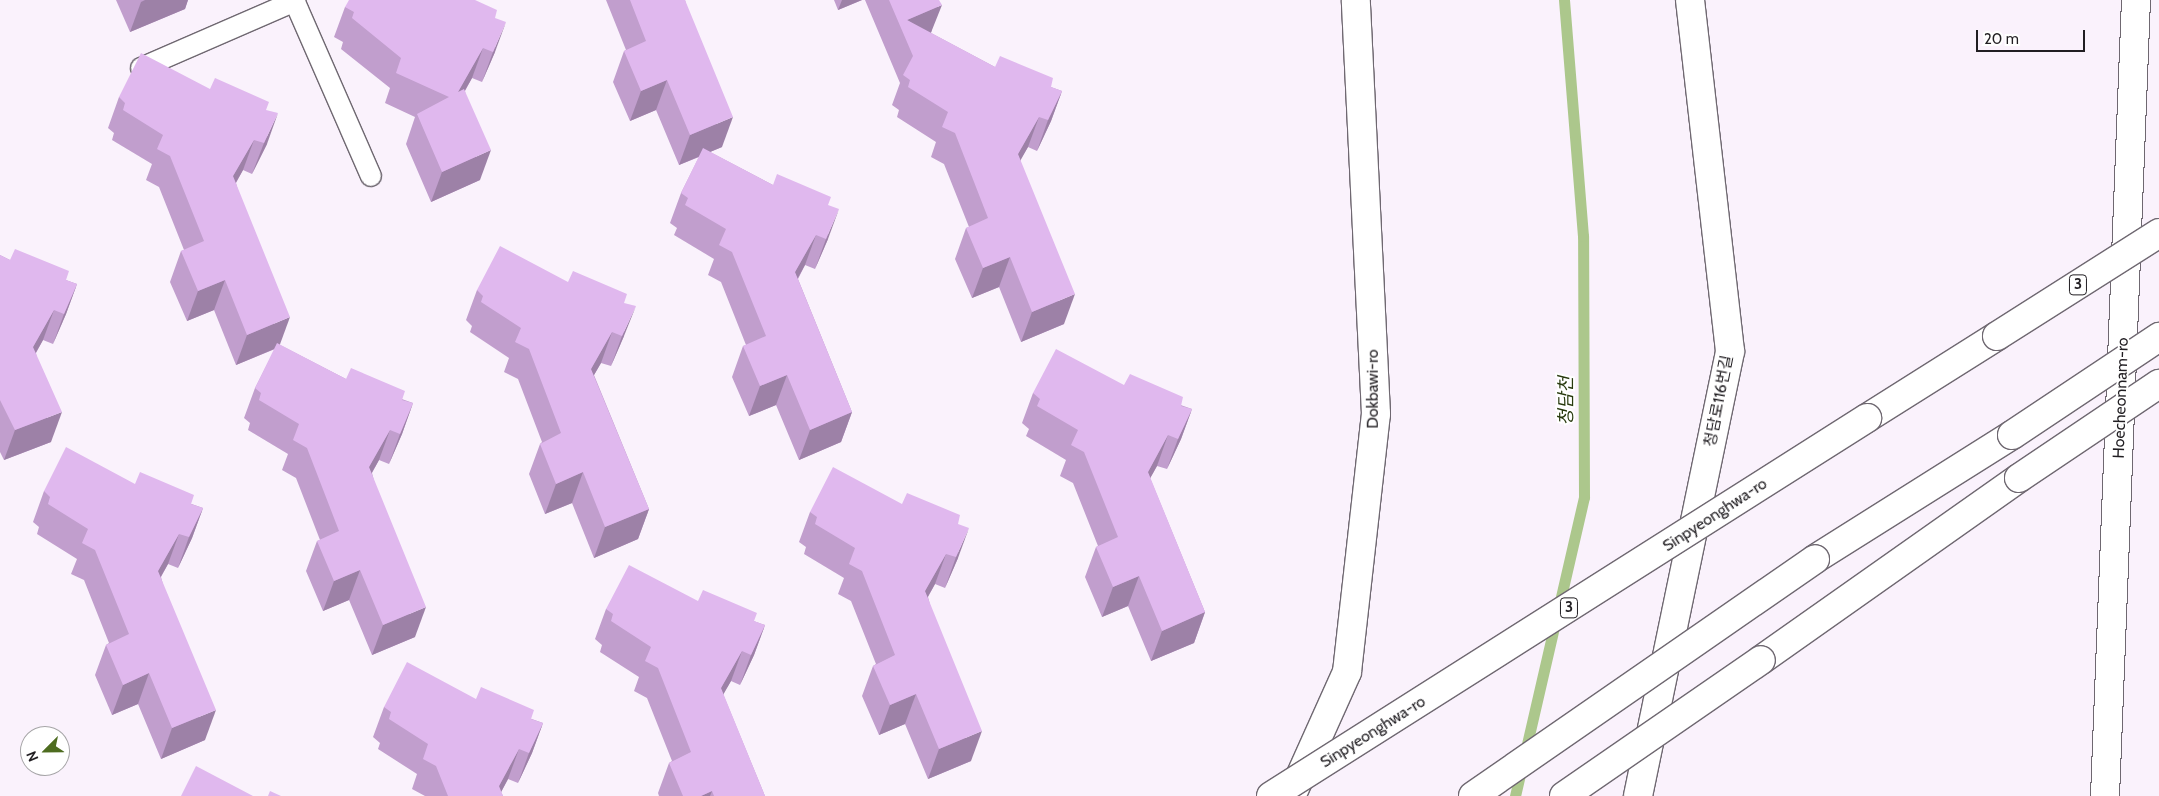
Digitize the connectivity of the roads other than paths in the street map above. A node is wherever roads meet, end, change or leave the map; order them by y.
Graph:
1 (1356, 0) edge
2 (1690, 0) edge
3 (2136, 0) edge
4 (295, 1) edge
5 (141, 68) edge
6 (370, 176) dead end
7 (2159, 233) edge
8 (2159, 336) edge
9 (2159, 384) edge
10 (1270, 796) edge
11 (1291, 796) edge
12 (1473, 796) edge
13 (1564, 796) edge
14 (1638, 796) edge
15 (2105, 796) edge

1 - 11 main road, Dokbawi-ro
2 - 14 main road, 청담로116번길
3 - 15 main road, Hoecheonnam-ro
4 - 5 lane
4 - 6 lane
7 - 10 main road, Sinpyeonghwa-ro / 3, bridge
8 - 12 main road, bridge
9 - 13 main road, bridge

